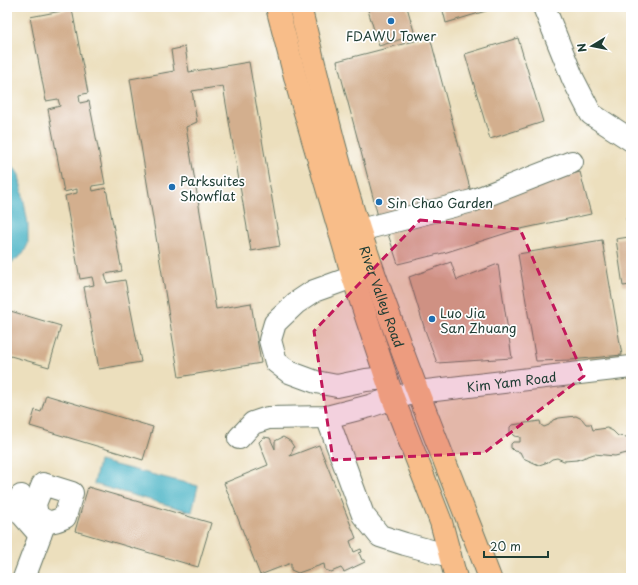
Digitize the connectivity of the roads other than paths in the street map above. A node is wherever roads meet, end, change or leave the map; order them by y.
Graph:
1 (277, 7) edge
2 (300, 7) edge
3 (544, 7) edge
4 (631, 140) edge
5 (572, 162) dead end
6 (360, 230) junction
7 (353, 277) junction
8 (631, 368) edge
9 (389, 388) junction
10 (418, 392) junction
11 (327, 417) junction
12 (239, 438) dead end
13 (21, 496) dead end
14 (450, 556) junction
15 (24, 578) edge
16 (456, 578) edge
17 (490, 578) edge

1 - 7 main road, River Valley Road
2 - 6 main road, River Valley Road
3 - 4 street
5 - 6 street
6 - 10 main road, River Valley Road
7 - 9 main road, River Valley Road
7 - 9 street
8 - 10 street, Kim Yam Road
9 - 10 street, Kim Yam Road
9 - 11 street
9 - 14 main road, River Valley Road
10 - 17 main road, River Valley Road
11 - 12 street
11 - 14 street
13 - 15 street
14 - 16 main road, River Valley Road

